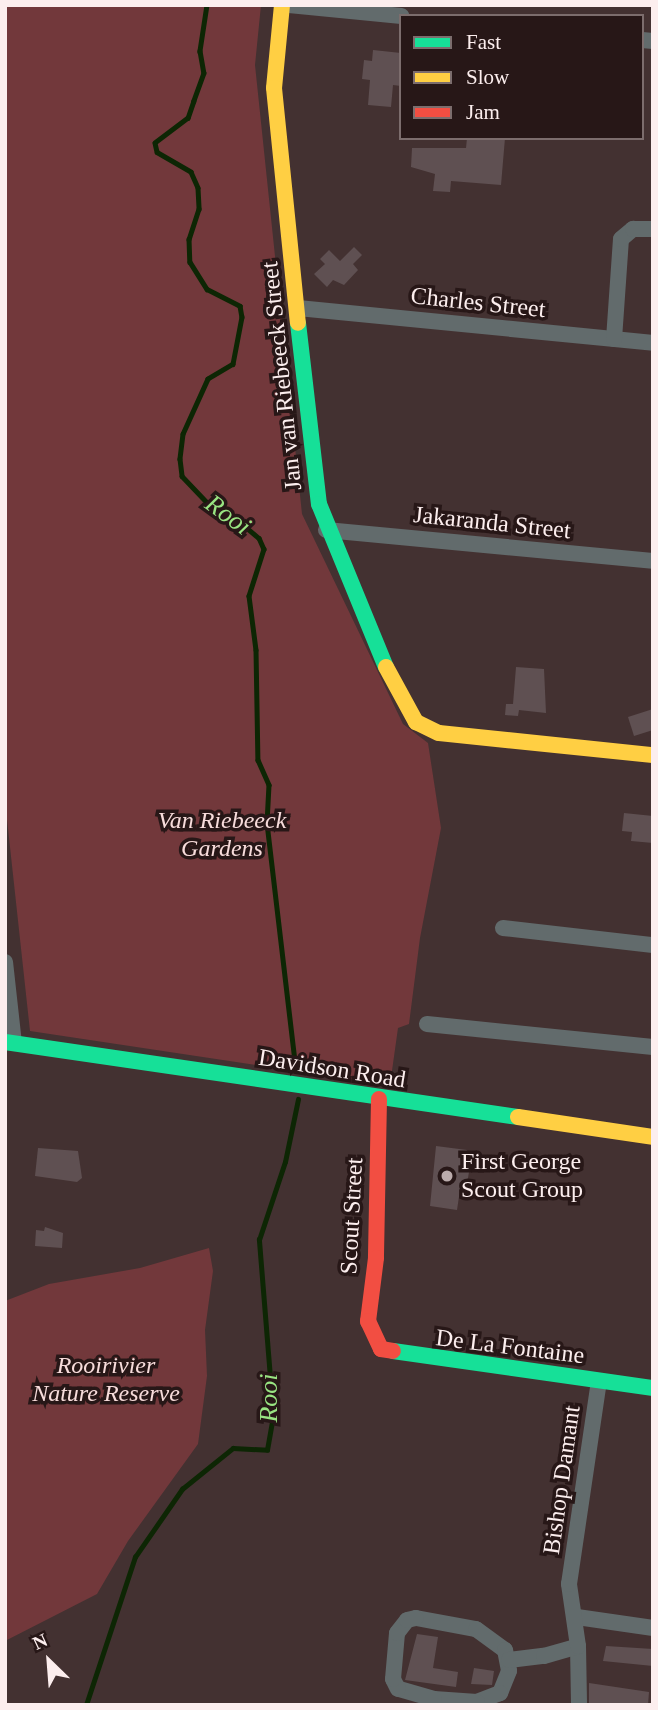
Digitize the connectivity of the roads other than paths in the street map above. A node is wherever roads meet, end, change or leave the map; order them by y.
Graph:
1 (282, 5) edge
2 (289, 5) edge
3 (399, 16) edge
4 (653, 229) edge
5 (298, 308) junction
6 (614, 339) junction
7 (653, 342) edge
8 (326, 530) junction
9 (653, 561) edge
10 (653, 755) edge
11 (503, 928) dead end
12 (653, 945) edge
13 (5, 962) edge
14 (427, 1024) dead end
15 (9, 1043) edge
16 (653, 1047) edge
17 (379, 1100) junction
18 (653, 1137) edge
19 (370, 1334) joint
20 (599, 1382) junction
21 (653, 1388) edge
22 (578, 1617) junction
23 (653, 1628) edge
24 (578, 1646) junction
25 (509, 1660) junction
26 (579, 1705) edge

1 - 5 main road, Jan van Riebeeck Street
2 - 3 street
4 - 6 street
5 - 6 street, Charles Street
5 - 8 main road, Jan van Riebeeck Street
6 - 7 street, Charles Street
8 - 9 street, Jakaranda Street
8 - 10 main road, Jan van Riebeeck Street
11 - 12 street
13 - 15 street
14 - 16 street
15 - 17 main road, Davidson Road
17 - 18 main road, Davidson Road
17 - 19 main road, Scout Street
19 - 20 main road, De La Fontaine
20 - 21 main road, De La Fontaine
20 - 22 street, Bishop Damant
22 - 23 street
22 - 24 street
24 - 25 street
24 - 26 street
25 - 25 street

